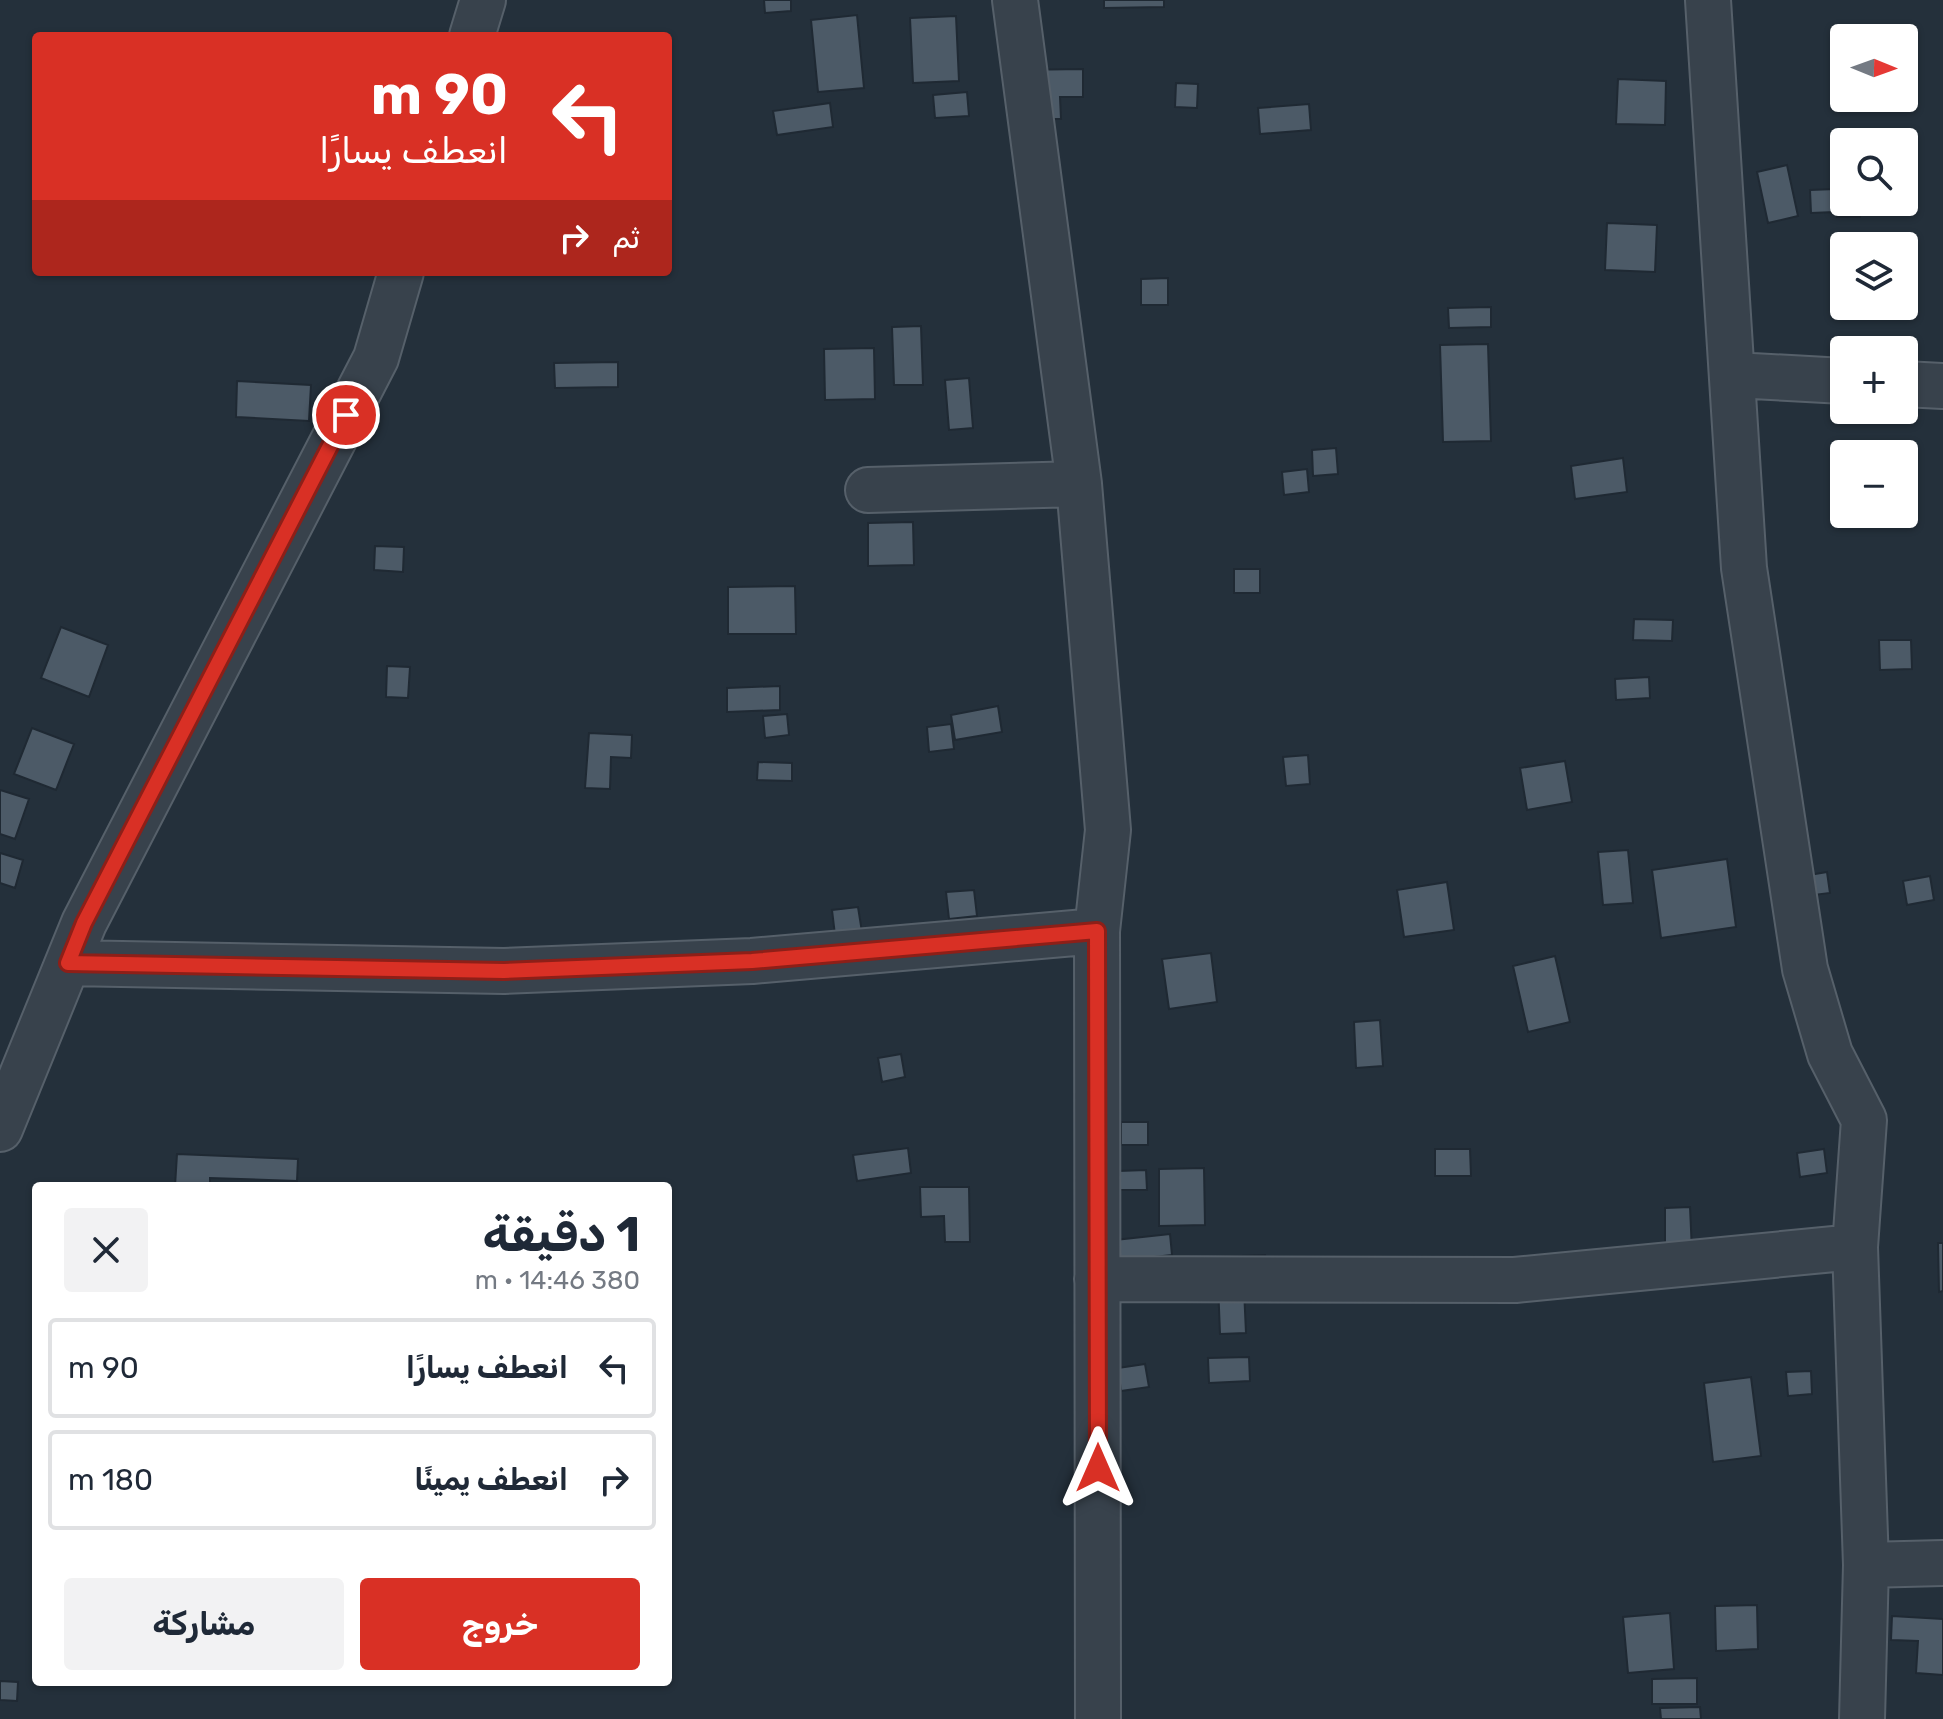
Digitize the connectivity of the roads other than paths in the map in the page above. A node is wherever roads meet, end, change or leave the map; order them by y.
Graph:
1 (483, 0) edge
2 (1015, 0) edge
3 (1708, 0) edge
4 (473, 32) edge
5 (400, 276) edge
6 (1734, 375) junction
7 (1830, 380) edge
8 (1918, 385) edge
9 (1943, 386) edge
10 (1079, 484) junction
11 (868, 490) dead end
12 (1097, 931) junction
13 (68, 963) junction
14 (0, 1129) edge
15 (1855, 1247) junction
16 (1097, 1279) junction
17 (1943, 1563) edge
18 (1866, 1565) junction
19 (1098, 1719) edge
20 (1862, 1719) edge

1 - 4 street
2 - 10 street
3 - 6 street
5 - 13 street
6 - 7 street
6 - 15 street
8 - 9 street
10 - 11 street
10 - 12 street
12 - 13 street
12 - 16 street
13 - 14 street
15 - 16 street
15 - 18 street
16 - 19 street
17 - 18 street
18 - 20 street

